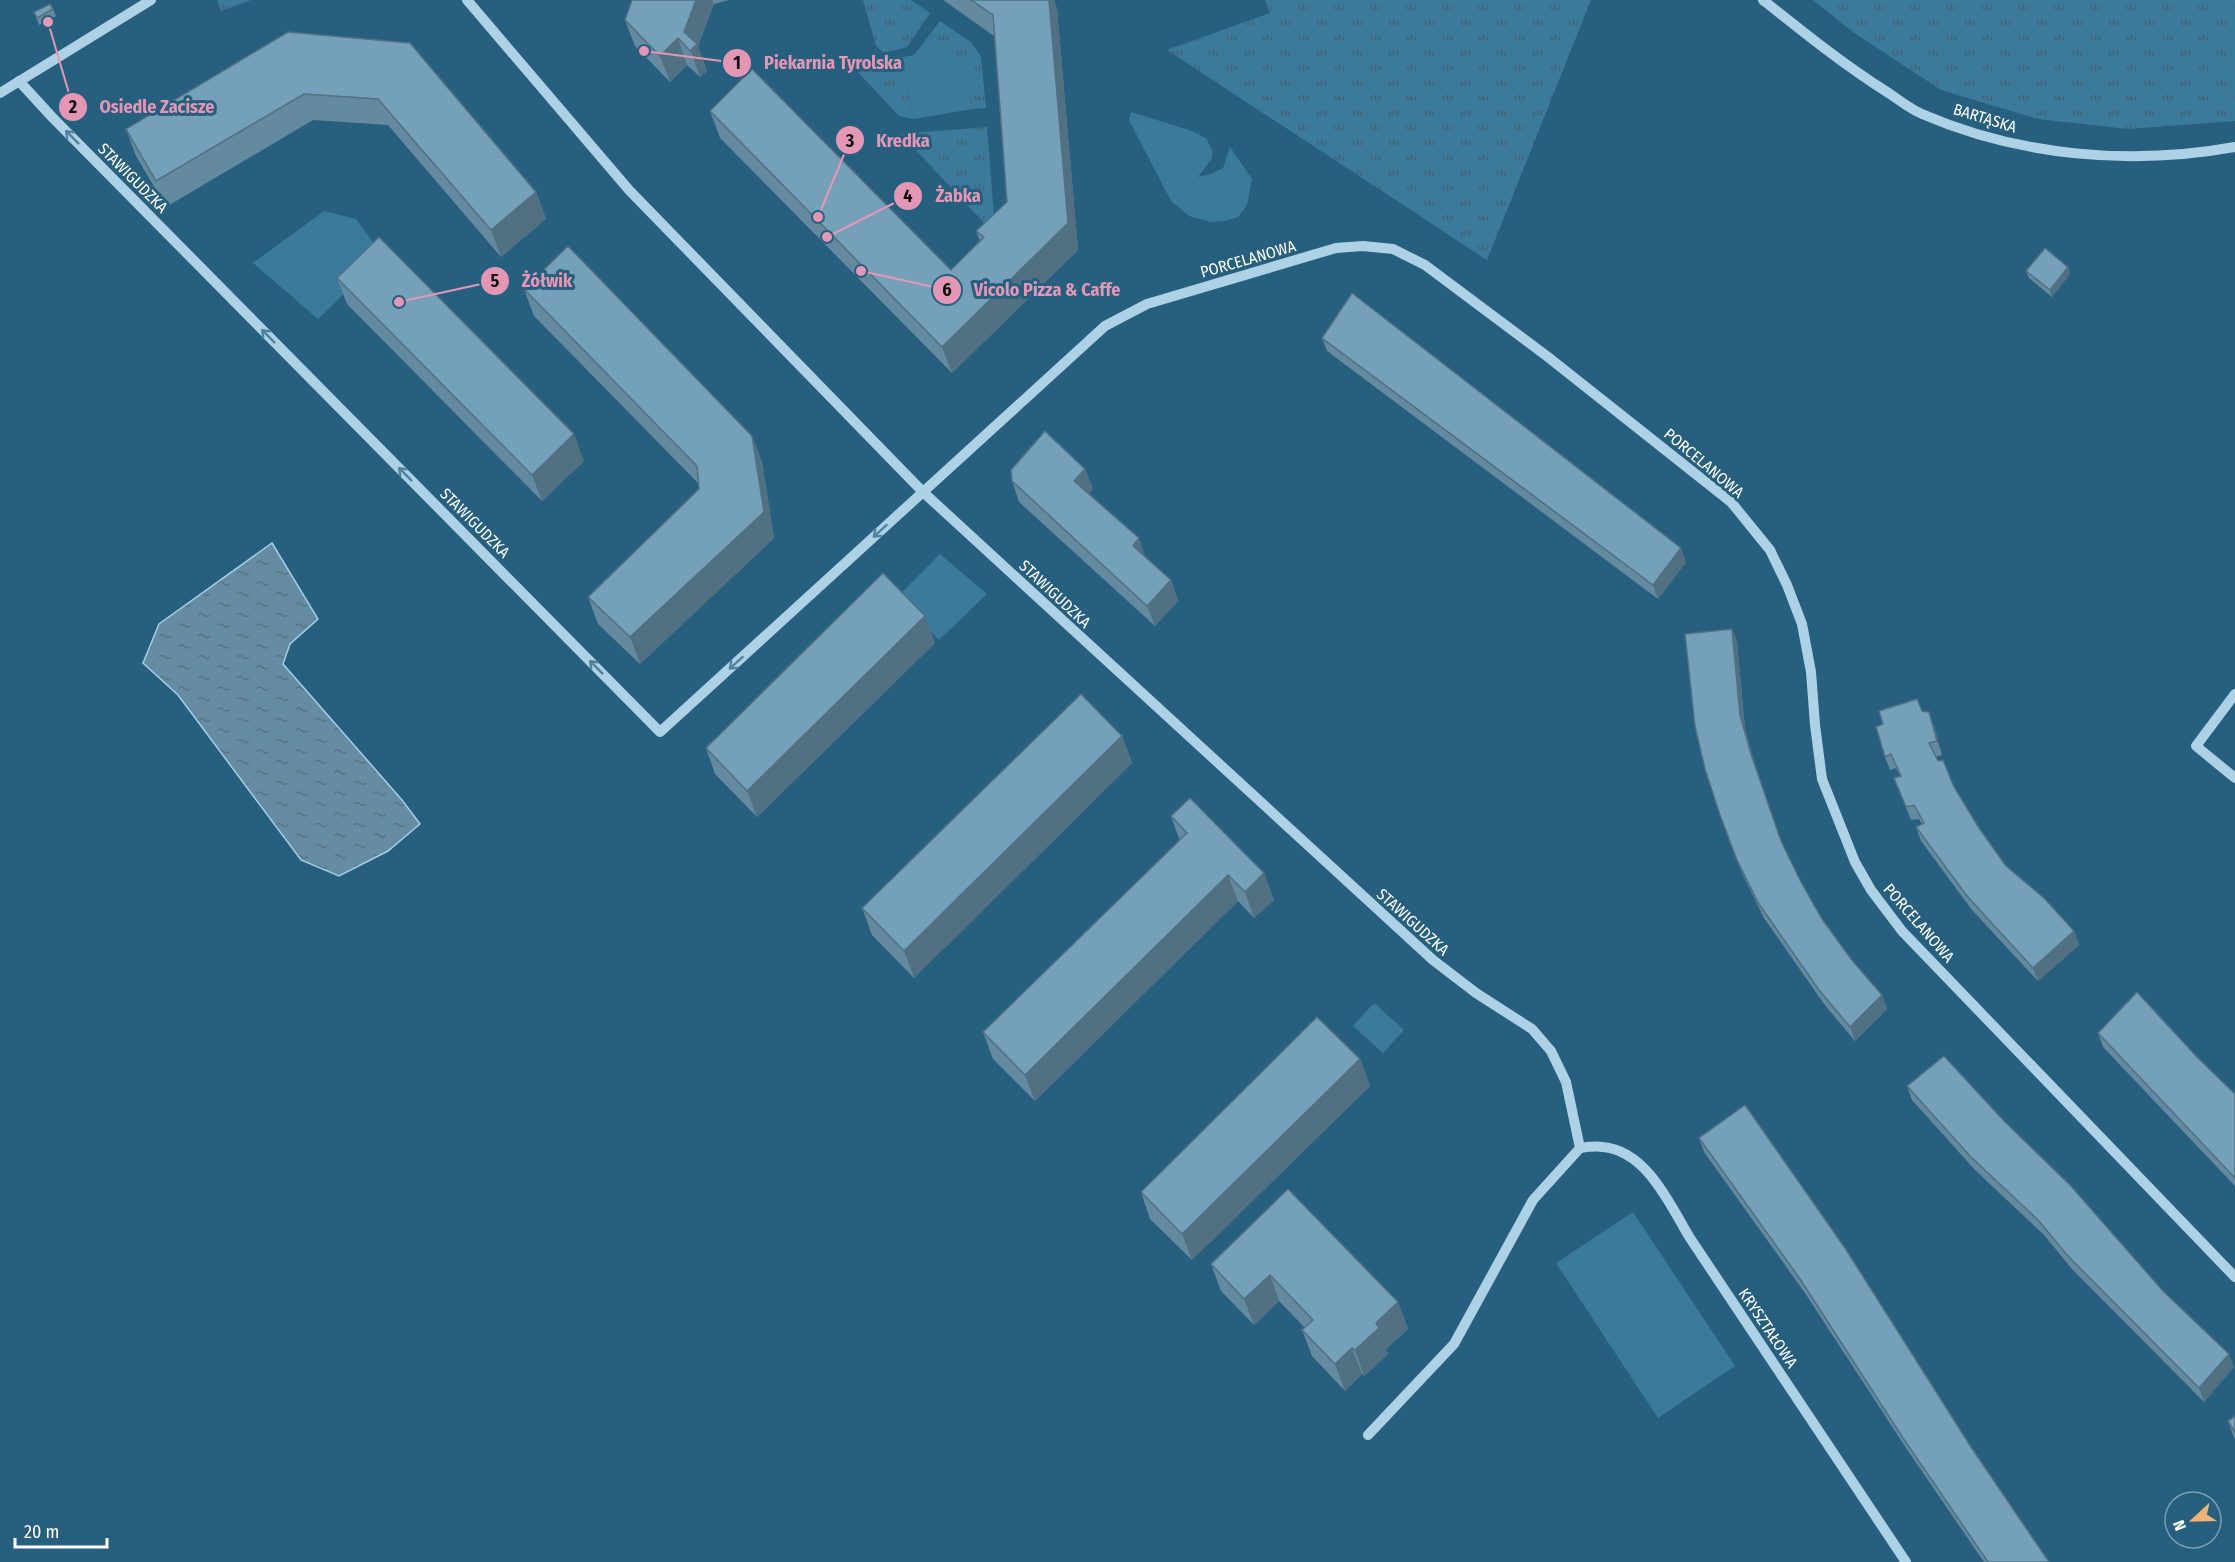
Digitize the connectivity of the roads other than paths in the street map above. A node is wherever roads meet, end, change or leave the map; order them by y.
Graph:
1 (151, 0) edge
2 (467, 0) edge
3 (1763, 0) edge
4 (20, 81) junction
5 (0, 93) edge
6 (2235, 147) edge
7 (923, 492) junction
8 (2235, 694) edge
9 (2235, 778) edge
10 (1580, 1148) junction
11 (2235, 1277) edge
12 (1368, 1435) dead end
13 (1906, 1562) edge

1 - 4 street
2 - 7 street, STAWIGUDZKA
3 - 6 street, BARTĄSKA
4 - 5 street
7 -> 4 street, STAWIGUDZKA
7 - 10 street, STAWIGUDZKA
7 - 11 street, PORCELANOWA
8 - 9 street
10 - 12 street
10 - 13 street, KRYSZTAŁOWA

